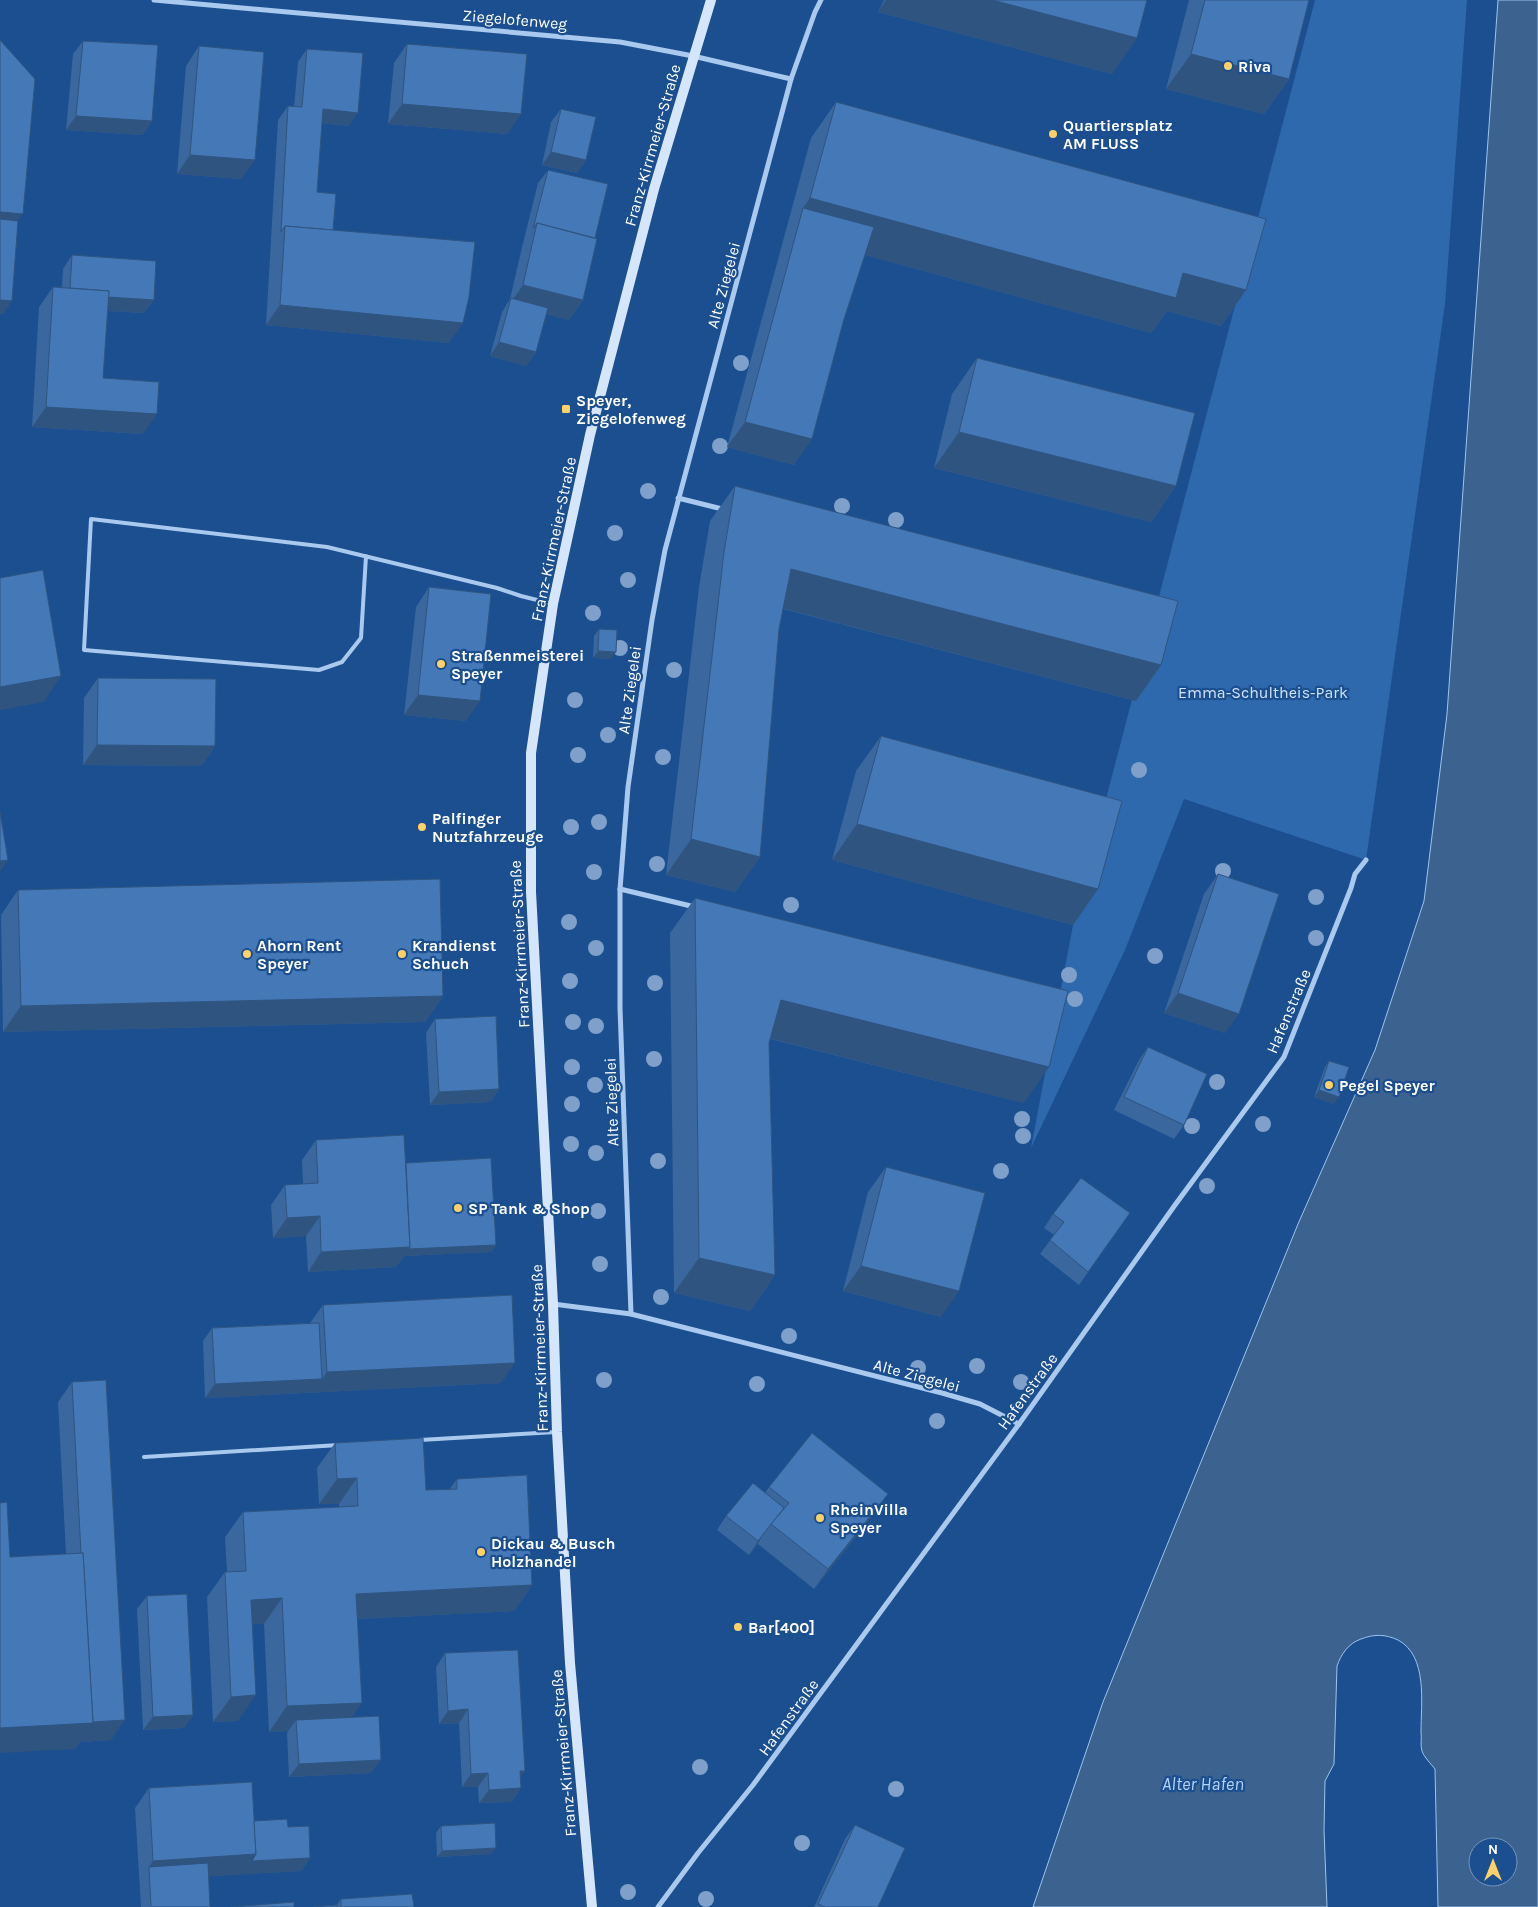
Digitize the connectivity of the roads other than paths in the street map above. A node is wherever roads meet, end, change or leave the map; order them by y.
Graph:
1 (154, 0) edge
2 (711, 0) edge
3 (820, 0) edge
4 (693, 56) junction
5 (791, 79) junction
6 (678, 498) junction
7 (735, 512) edge
8 (366, 556) junction
9 (553, 604) junction
10 (1366, 860) dead end
11 (620, 889) junction
12 (698, 908) edge
13 (553, 1304) junction
14 (631, 1314) junction
15 (1019, 1424) junction
16 (557, 1432) junction
17 (418, 1440) edge
18 (340, 1445) edge
19 (144, 1457) dead end
20 (592, 1907) edge
21 (658, 1907) edge

1 - 4 street, Ziegelofenweg
2 - 4 street, Franz-Kirrmeier-Straße
3 - 5 street, Alte Ziegelei
4 - 5 street
4 - 9 street, Franz-Kirrmeier-Straße
5 - 6 street, Alte Ziegelei
6 - 7 street
6 - 11 street, Alte Ziegelei
8 - 8 lane
8 - 9 lane
9 - 13 street, Franz-Kirrmeier-Straße
10 - 15 street, Hafenstraße
11 - 12 street
11 - 14 street, Alte Ziegelei
13 - 14 street, Alte Ziegelei
13 - 16 street, Franz-Kirrmeier-Straße
14 - 15 street, Alte Ziegelei
15 - 21 street, Hafenstraße
16 - 17 lane
16 - 20 street, Franz-Kirrmeier-Straße
18 - 19 lane

